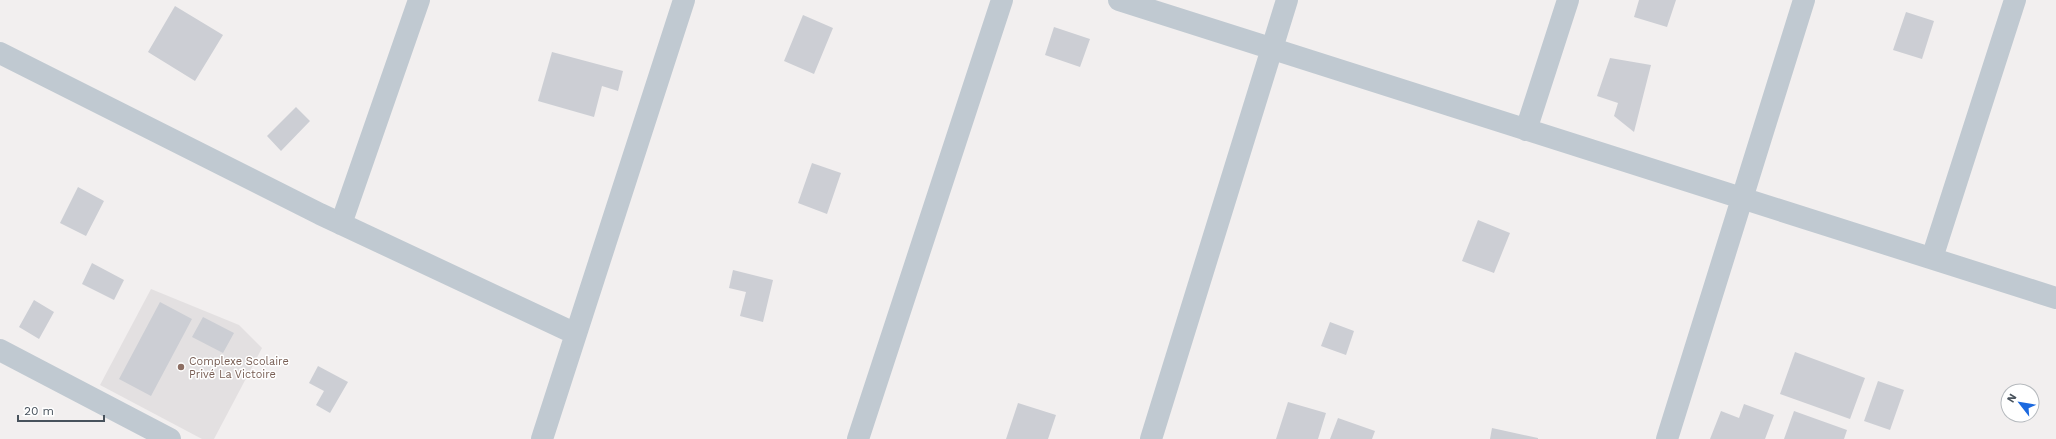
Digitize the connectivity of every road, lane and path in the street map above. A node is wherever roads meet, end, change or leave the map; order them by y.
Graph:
1 (419, 0) edge
2 (684, 0) edge
3 (1002, 0) edge
4 (1119, 0) edge
5 (1287, 0) edge
6 (1568, 0) edge
7 (1804, 0) edge
8 (2015, 0) edge
9 (1271, 48) junction
10 (0, 53) edge
11 (1526, 130) junction
12 (1743, 199) junction
13 (341, 224) junction
14 (1932, 258) junction
15 (2056, 298) edge
16 (576, 334) junction
17 (0, 350) edge
18 (170, 439) edge
19 (542, 439) edge
20 (858, 439) edge
21 (1151, 439) edge
22 (1667, 439) edge

1 - 13 street
2 - 16 street
3 - 20 street
4 - 9 street
5 - 9 street
6 - 11 street
7 - 12 street
8 - 14 street
9 - 11 street
9 - 21 street
10 - 13 street
11 - 12 street
12 - 14 street
12 - 22 street
13 - 16 street
14 - 15 street
16 - 19 street
17 - 18 street

